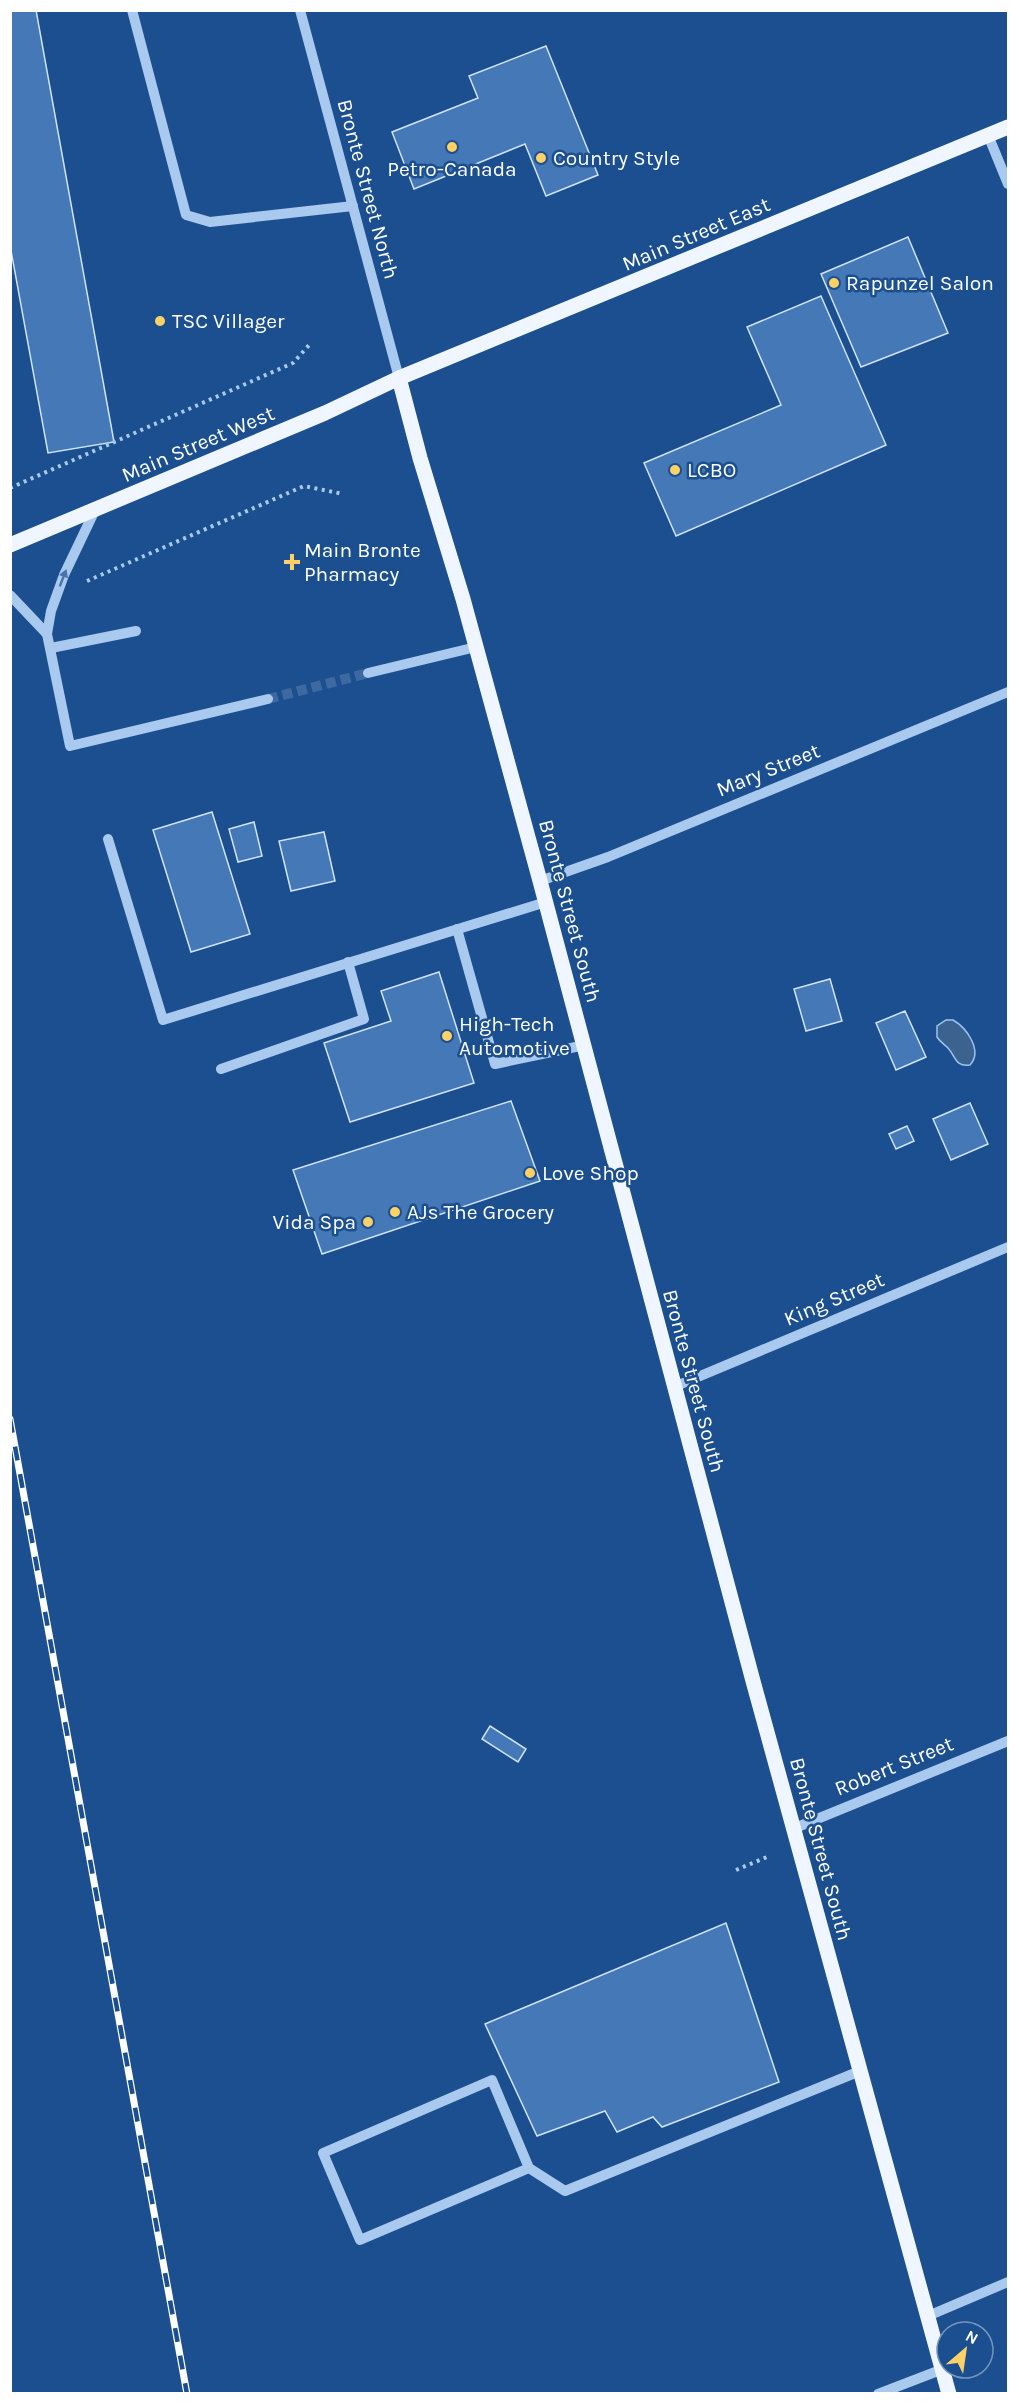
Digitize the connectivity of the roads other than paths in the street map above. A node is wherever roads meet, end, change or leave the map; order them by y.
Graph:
1 (132, 10) edge
2 (300, 10) edge
3 (1008, 127) edge
4 (988, 135) junction
5 (1008, 184) edge
6 (352, 206) junction
7 (399, 378) junction
8 (95, 510) junction
9 (10, 544) edge
10 (10, 595) edge
11 (135, 631) dead end
12 (47, 634) junction
13 (476, 646) junction
14 (51, 648) junction
15 (368, 673) tunnel mouth
16 (1008, 692) edge
17 (268, 699) tunnel mouth
18 (108, 838) dead end
19 (540, 880) junction
20 (546, 902) junction
21 (458, 929) junction
22 (348, 962) junction
23 (585, 1045) junction
24 (221, 1069) dead end
25 (1008, 1247) edge
26 (674, 1387) junction
27 (1008, 1741) edge
28 (795, 1828) junction
29 (860, 2071) junction
30 (529, 2168) junction
31 (1008, 2282) edge
32 (928, 2316) junction
33 (935, 2341) edge
34 (935, 2372) edge
35 (878, 2394) edge

1 - 6 street
2 - 6 street, Bronte Street North
3 - 4 main road, Main Street East
4 - 5 street
4 - 7 main road, Main Street East
6 - 7 street, Bronte Street North
7 - 8 main road, Main Street West
7 - 13 main road, Bronte Street South
8 - 9 main road, Main Street West
12 -> 8 street
10 - 12 street
11 - 14 street
12 - 14 street
13 - 15 street
13 - 19 main road, Bronte Street South
14 - 17 street
16 - 19 street, Mary Street
18 - 22 street
19 - 20 main road, Bronte Street South
20 - 21 street
20 - 23 main road, Bronte Street South
21 - 22 street
21 - 23 street
22 - 24 street
23 - 26 main road, Bronte Street South
25 - 26 street, King Street
26 - 28 main road, Bronte Street South
27 - 28 street, Robert Street
28 - 29 main road, Bronte Street South
29 - 30 street
29 - 32 main road, Bronte Street South
30 - 30 street
31 - 32 street
32 - 33 main road, Bronte Street South
34 - 35 street

